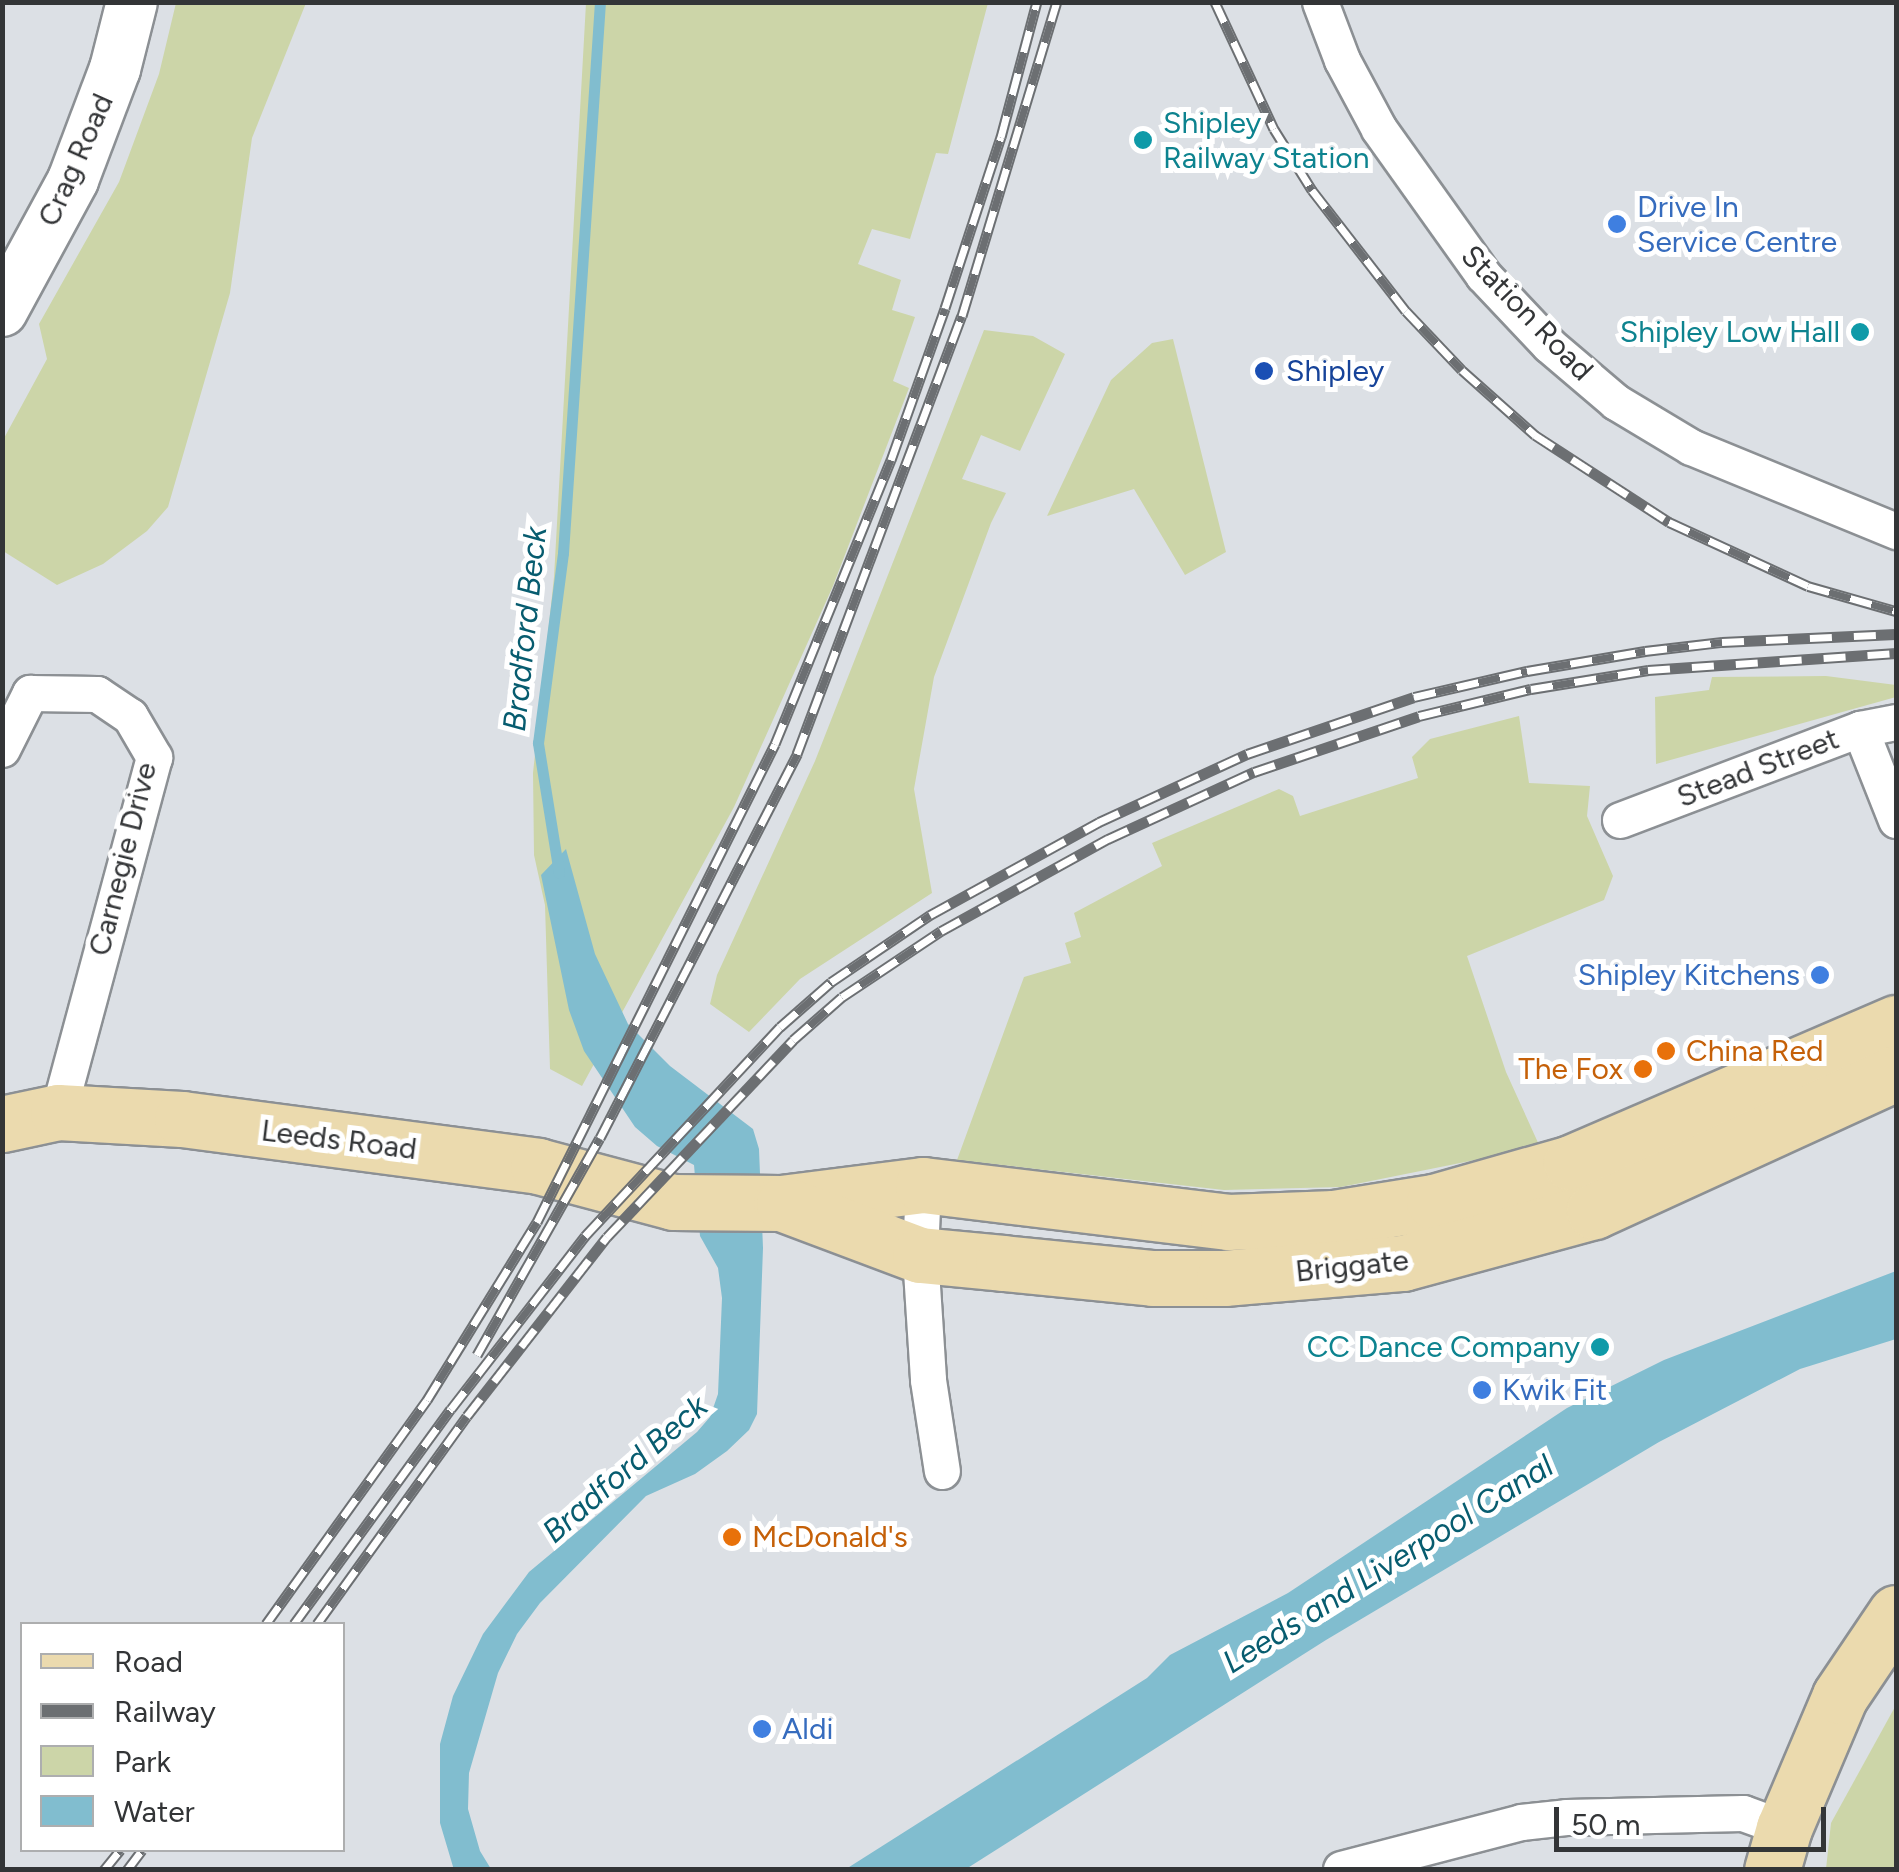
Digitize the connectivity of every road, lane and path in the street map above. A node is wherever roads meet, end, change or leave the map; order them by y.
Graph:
1 (132, 2) edge
2 (1320, 2) edge
3 (2, 311) edge
4 (1896, 531) edge
5 (1896, 722) edge
6 (1860, 729) junction
7 (2, 749) edge
8 (1620, 820) dead end
9 (1896, 820) edge
10 (1896, 1022) edge
11 (1896, 1073) edge
12 (58, 1112) junction
13 (2, 1124) edge
14 (923, 1185) junction
15 (672, 1202) joint
16 (781, 1203) junction
17 (920, 1255) junction
18 (942, 1471) dead end
19 (1896, 1613) edge
20 (1896, 1668) edge
21 (1818, 1751) junction
22 (1784, 1856) edge
23 (1342, 1870) edge

1 - 3 main road, Crag Road
2 - 4 street, Station Road
5 - 6 street, Stead Street
6 - 8 street, Stead Street
6 - 9 street
7 - 12 street, Carnegie Drive
10 - 14 main road, Briggate
11 - 17 main road, Briggate
12 - 13 main road, Leeds Road
12 - 15 main road, Leeds Road
14 - 16 main road, Briggate
14 - 17 street
15 - 16 main road, Briggate
16 - 17 main road, Briggate
17 - 18 street
19 - 21 main road
20 - 21 main road
21 - 22 main road
22 - 23 street

